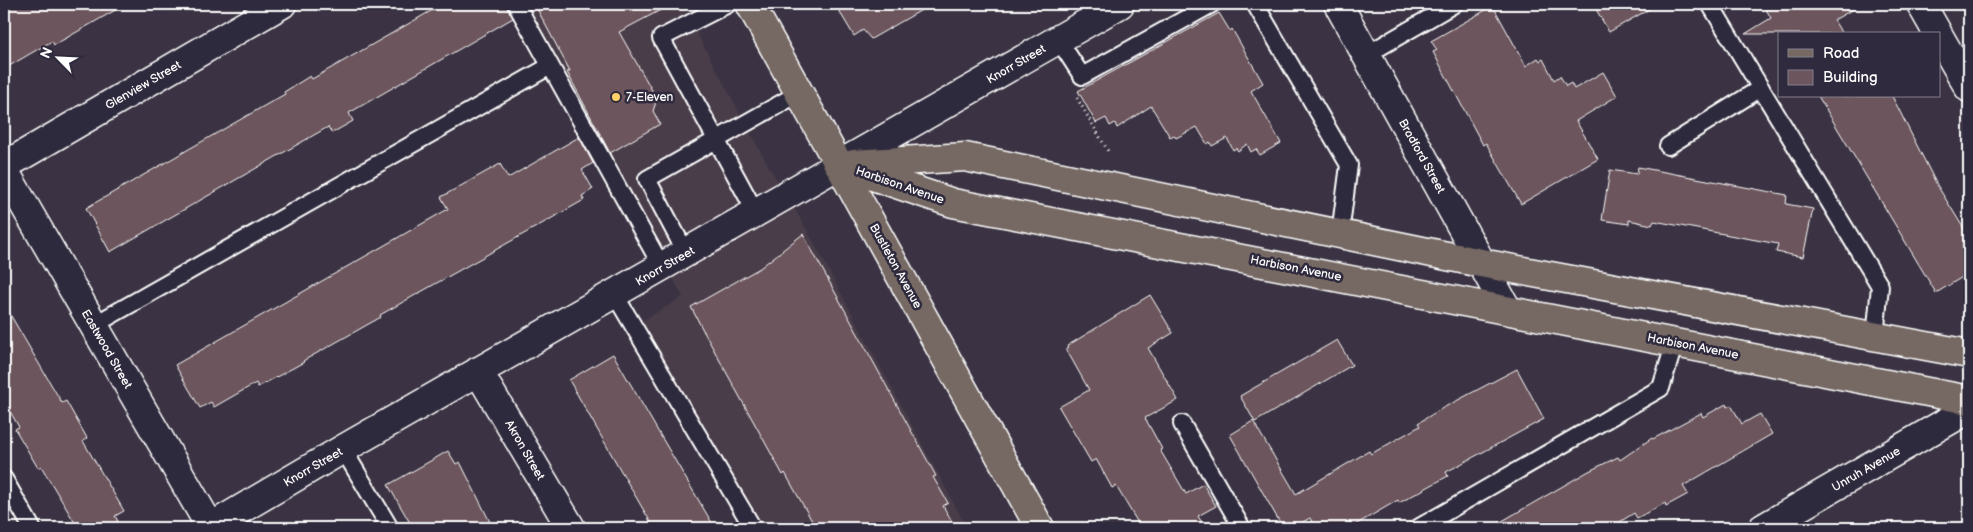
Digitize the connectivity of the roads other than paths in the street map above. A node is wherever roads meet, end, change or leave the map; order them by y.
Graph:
1 (282, 4) edge
2 (516, 4) edge
3 (728, 4) edge
4 (750, 4) edge
5 (1120, 4) edge
6 (1212, 4) edge
7 (1254, 4) edge
8 (1338, 4) edge
9 (1454, 4) edge
10 (1710, 4) edge
11 (1921, 4) edge
12 (1937, 32) edge
13 (1940, 37) edge
14 (1058, 40) junction
15 (1366, 55) junction
16 (550, 66) junction
17 (1761, 88) junction
18 (1969, 88) edge
19 (801, 92) junction
20 (717, 139) junction
21 (1668, 146) dead end
22 (840, 165) junction
23 (4, 168) edge
24 (756, 213) junction
25 (1340, 234) junction
26 (686, 253) junction
27 (1480, 263) junction
28 (662, 267) junction
29 (615, 295) junction
30 (1507, 309) junction
31 (94, 325) junction
32 (1875, 337) junction
33 (1675, 342) junction
34 (1969, 354) edge
35 (478, 371) junction
36 (1969, 400) edge
37 (1969, 410) edge
38 (1182, 424) dead end
39 (343, 449) junction
40 (4, 479) edge
41 (32, 528) edge
42 (210, 528) edge
43 (390, 528) edge
44 (571, 528) edge
45 (753, 528) edge
46 (1040, 528) edge
47 (1242, 528) edge
48 (1418, 528) edge
49 (1763, 528) edge

1 - 23 street, Glenview Street
2 - 16 lane
3 - 20 lane
4 - 19 main road, Bustleton Avenue
5 - 14 street, Knorr Street
6 - 14 lane
7 - 25 lane
8 - 15 street, Bradford Street
9 - 15 lane
10 - 17 lane
11 - 12 street
13 - 18 street
14 - 22 street, Knorr Street
15 - 27 street, Bradford Street
16 - 28 lane
16 - 31 lane
17 - 21 lane
17 - 32 lane
19 - 20 lane
19 - 22 main road, Bustleton Avenue
20 - 24 lane
20 - 26 lane
22 - 24 street, Knorr Street
22 - 25 main road, Harbison Avenue
22 - 30 main road, Harbison Avenue
22 - 46 main road, Bustleton Avenue
23 - 31 street, Eastwood Street
24 - 26 street, Knorr Street
25 - 27 main road, Harbison Avenue
26 - 28 street, Knorr Street
27 - 30 street, Bradford Street
27 - 32 main road, Harbison Avenue
28 - 29 street, Knorr Street
29 - 35 street, Knorr Street
29 - 45 lane
30 - 33 main road, Harbison Avenue
31 - 42 street, Eastwood Street
32 - 34 main road, Harbison Avenue
33 - 36 main road, Harbison Avenue
33 - 48 lane
35 - 39 street, Knorr Street
35 - 44 street, Akron Street
37 - 49 street, Unruh Avenue
38 - 47 lane
39 - 42 street, Knorr Street
39 - 43 lane
40 - 41 lane

